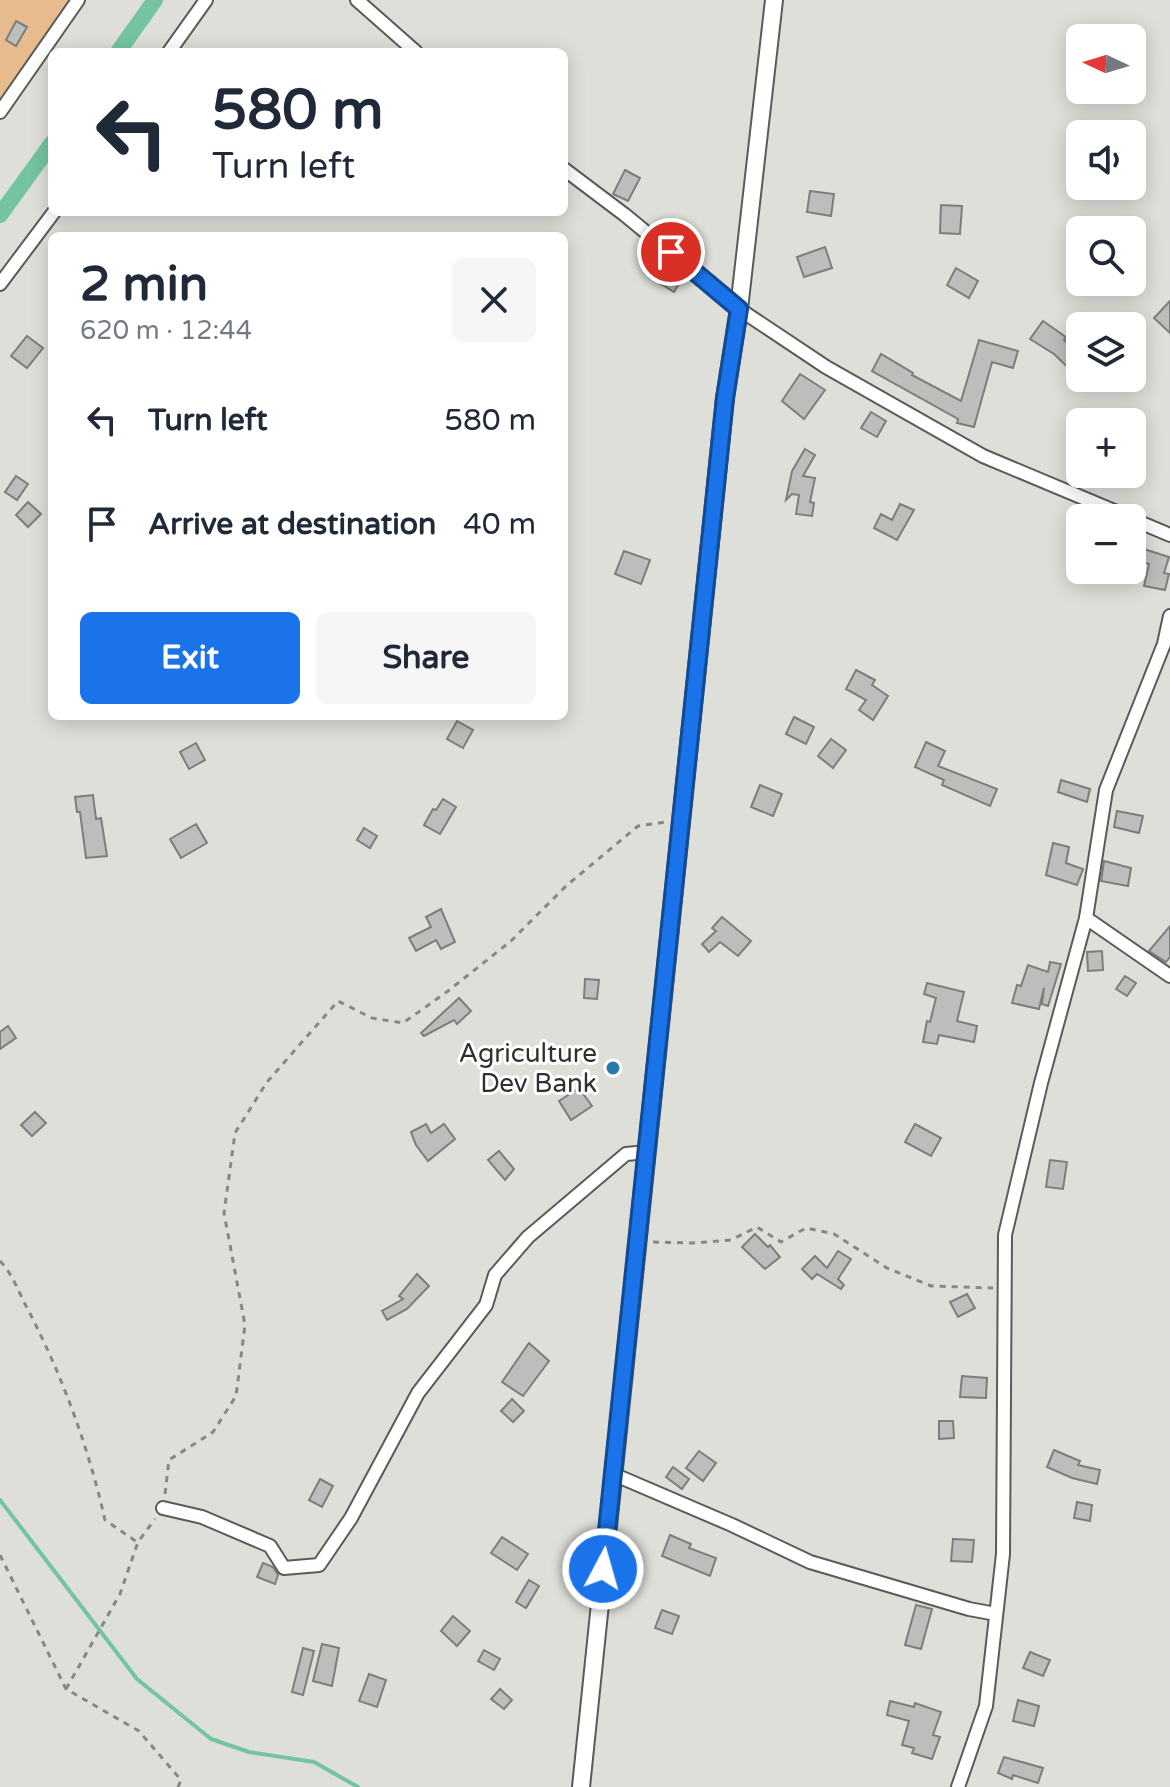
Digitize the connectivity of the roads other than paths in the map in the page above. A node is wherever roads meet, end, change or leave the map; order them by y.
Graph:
1 (78, 0) edge
2 (206, 0) edge
3 (357, 0) edge
4 (774, 0) edge
5 (172, 48) edge
6 (411, 48) edge
7 (0, 112) edge
8 (568, 172) edge
9 (51, 216) edge
10 (0, 284) edge
11 (739, 309) junction
12 (1098, 504) edge
13 (1146, 525) edge
14 (1170, 535) edge
15 (1170, 616) edge
16 (1086, 918) junction
17 (1170, 976) edge
18 (647, 1152) junction
19 (613, 1474) junction
20 (163, 1508) road end
21 (996, 1614) junction
22 (581, 1787) edge
23 (958, 1787) edge

1 - 7 street
2 - 5 street
3 - 6 street
4 - 11 street
8 - 11 street
9 - 10 street
11 - 12 street
11 - 18 street
13 - 14 street
15 - 16 street
16 - 17 street
16 - 21 street
18 - 19 street
18 - 20 street
19 - 21 street
19 - 22 street
21 - 23 street

